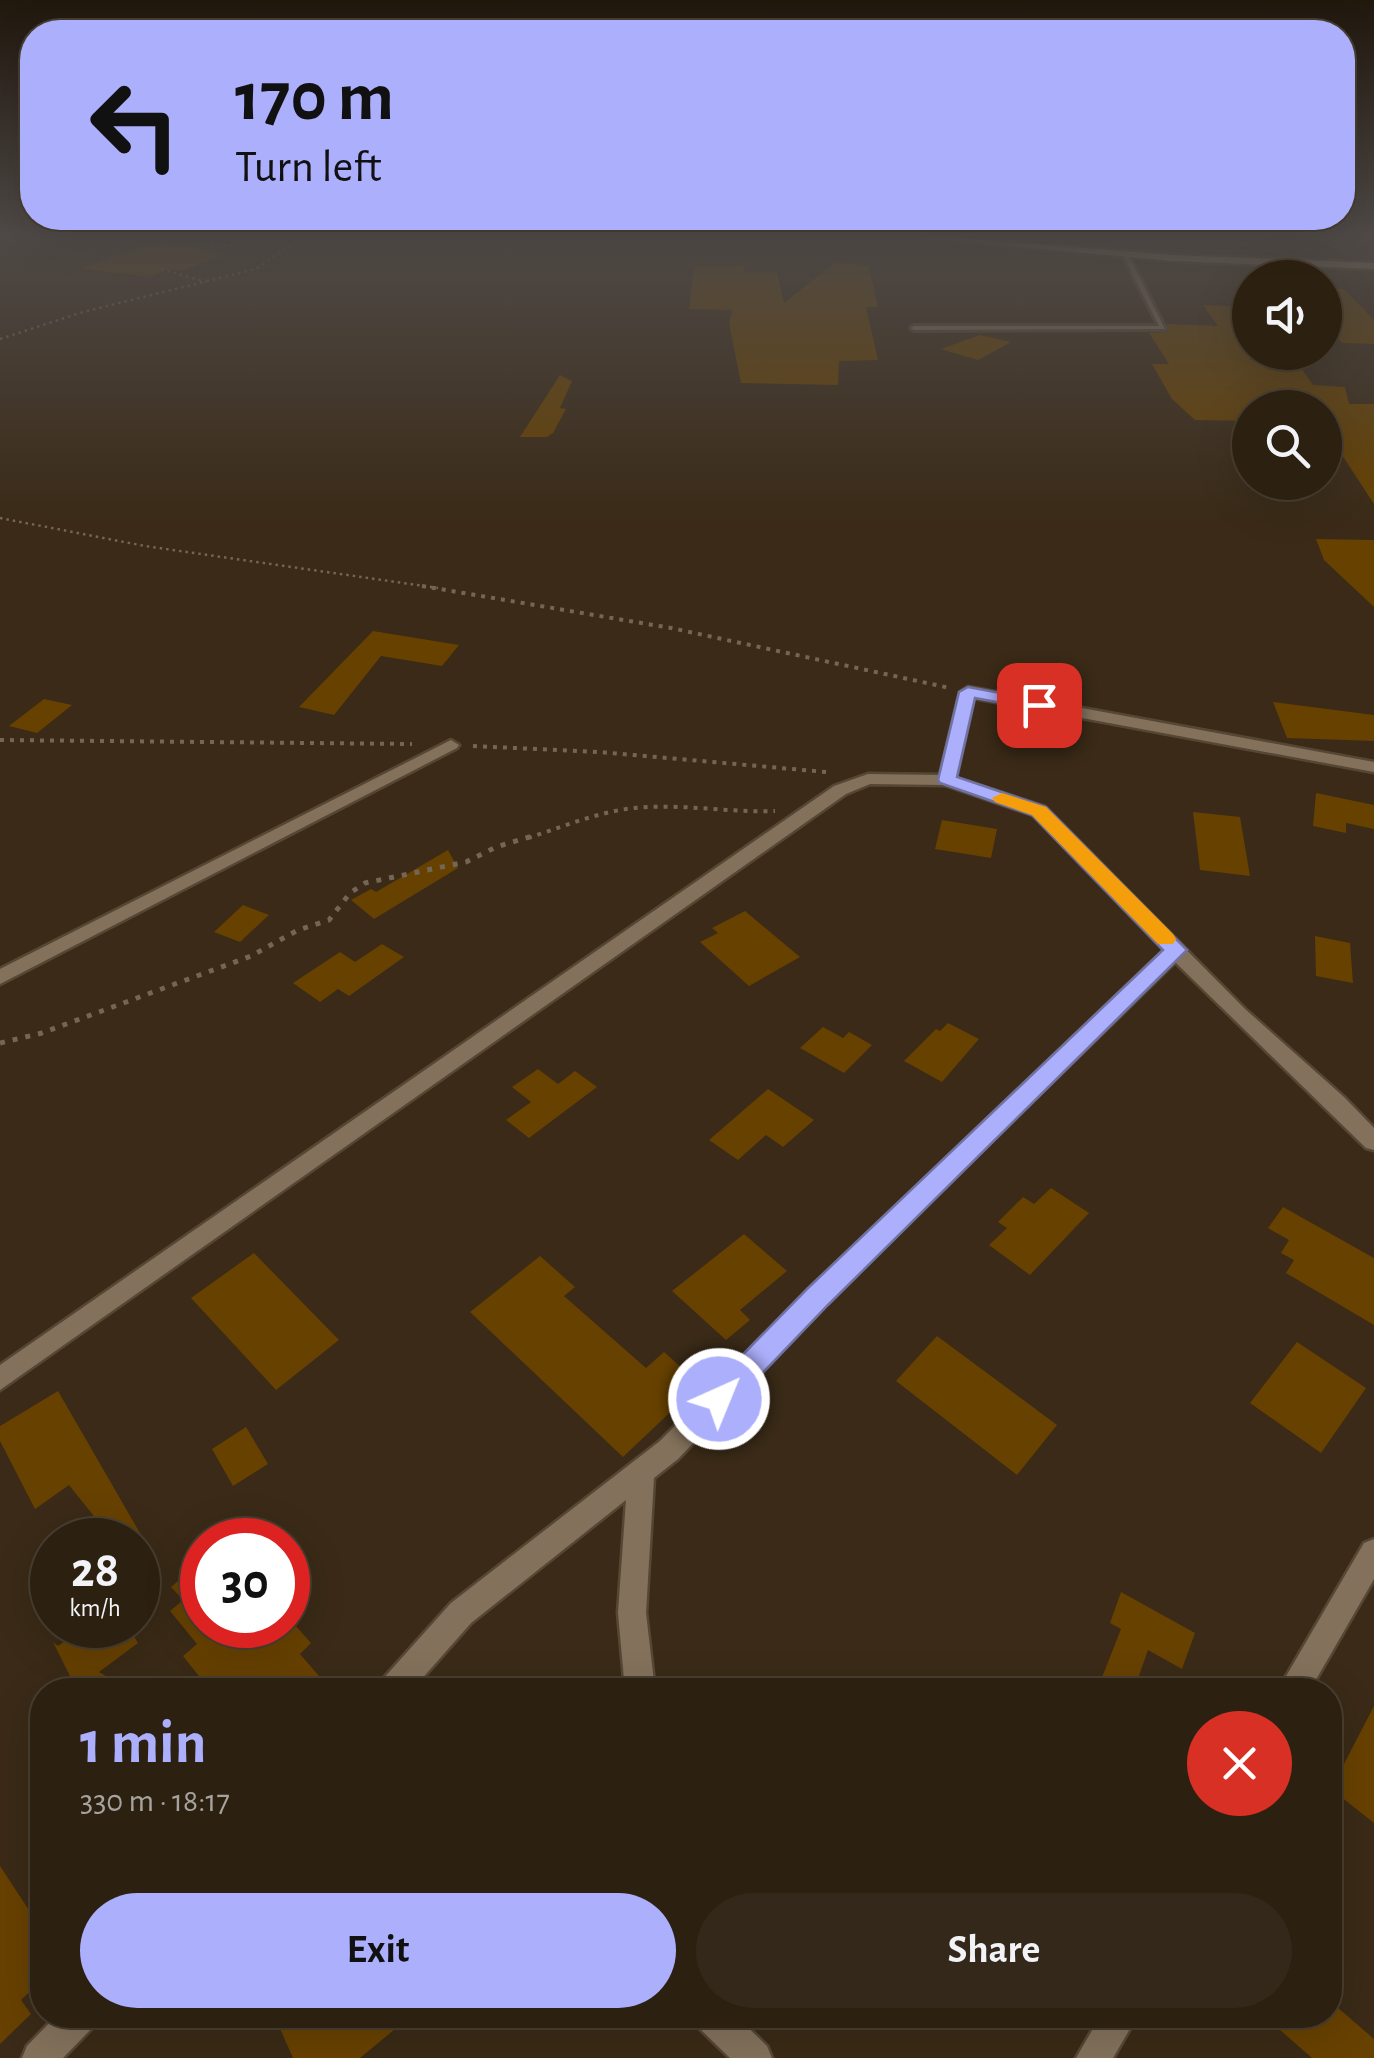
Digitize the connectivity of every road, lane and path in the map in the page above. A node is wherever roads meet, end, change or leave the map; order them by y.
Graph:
1 (0, 518) edge
2 (968, 692) junction
3 (0, 740) edge
4 (451, 745) junction
5 (1374, 767) edge
6 (828, 773) dead end
7 (947, 780) junction
8 (822, 803) junction
9 (1176, 950) junction
10 (0, 977) edge
11 (0, 1044) edge
12 (1374, 1142) edge
13 (0, 1379) edge
14 (641, 1472) junction
15 (1374, 1552) edge
16 (403, 1678) edge
17 (639, 1678) edge
18 (1300, 1678) edge
19 (68, 2028) edge
20 (723, 2028) edge
21 (1113, 2028) edge
22 (39, 2058) edge
23 (754, 2058) edge
24 (1093, 2058) edge

1 - 2 path
2 - 5 street
2 - 7 street
3 - 4 path
4 - 6 path
4 - 10 street
7 - 8 street
7 - 9 street
8 - 11 path
8 - 13 street
9 - 12 street
9 - 14 street
14 - 16 street
14 - 17 street
15 - 18 street
19 - 22 street
20 - 23 street
21 - 24 street

